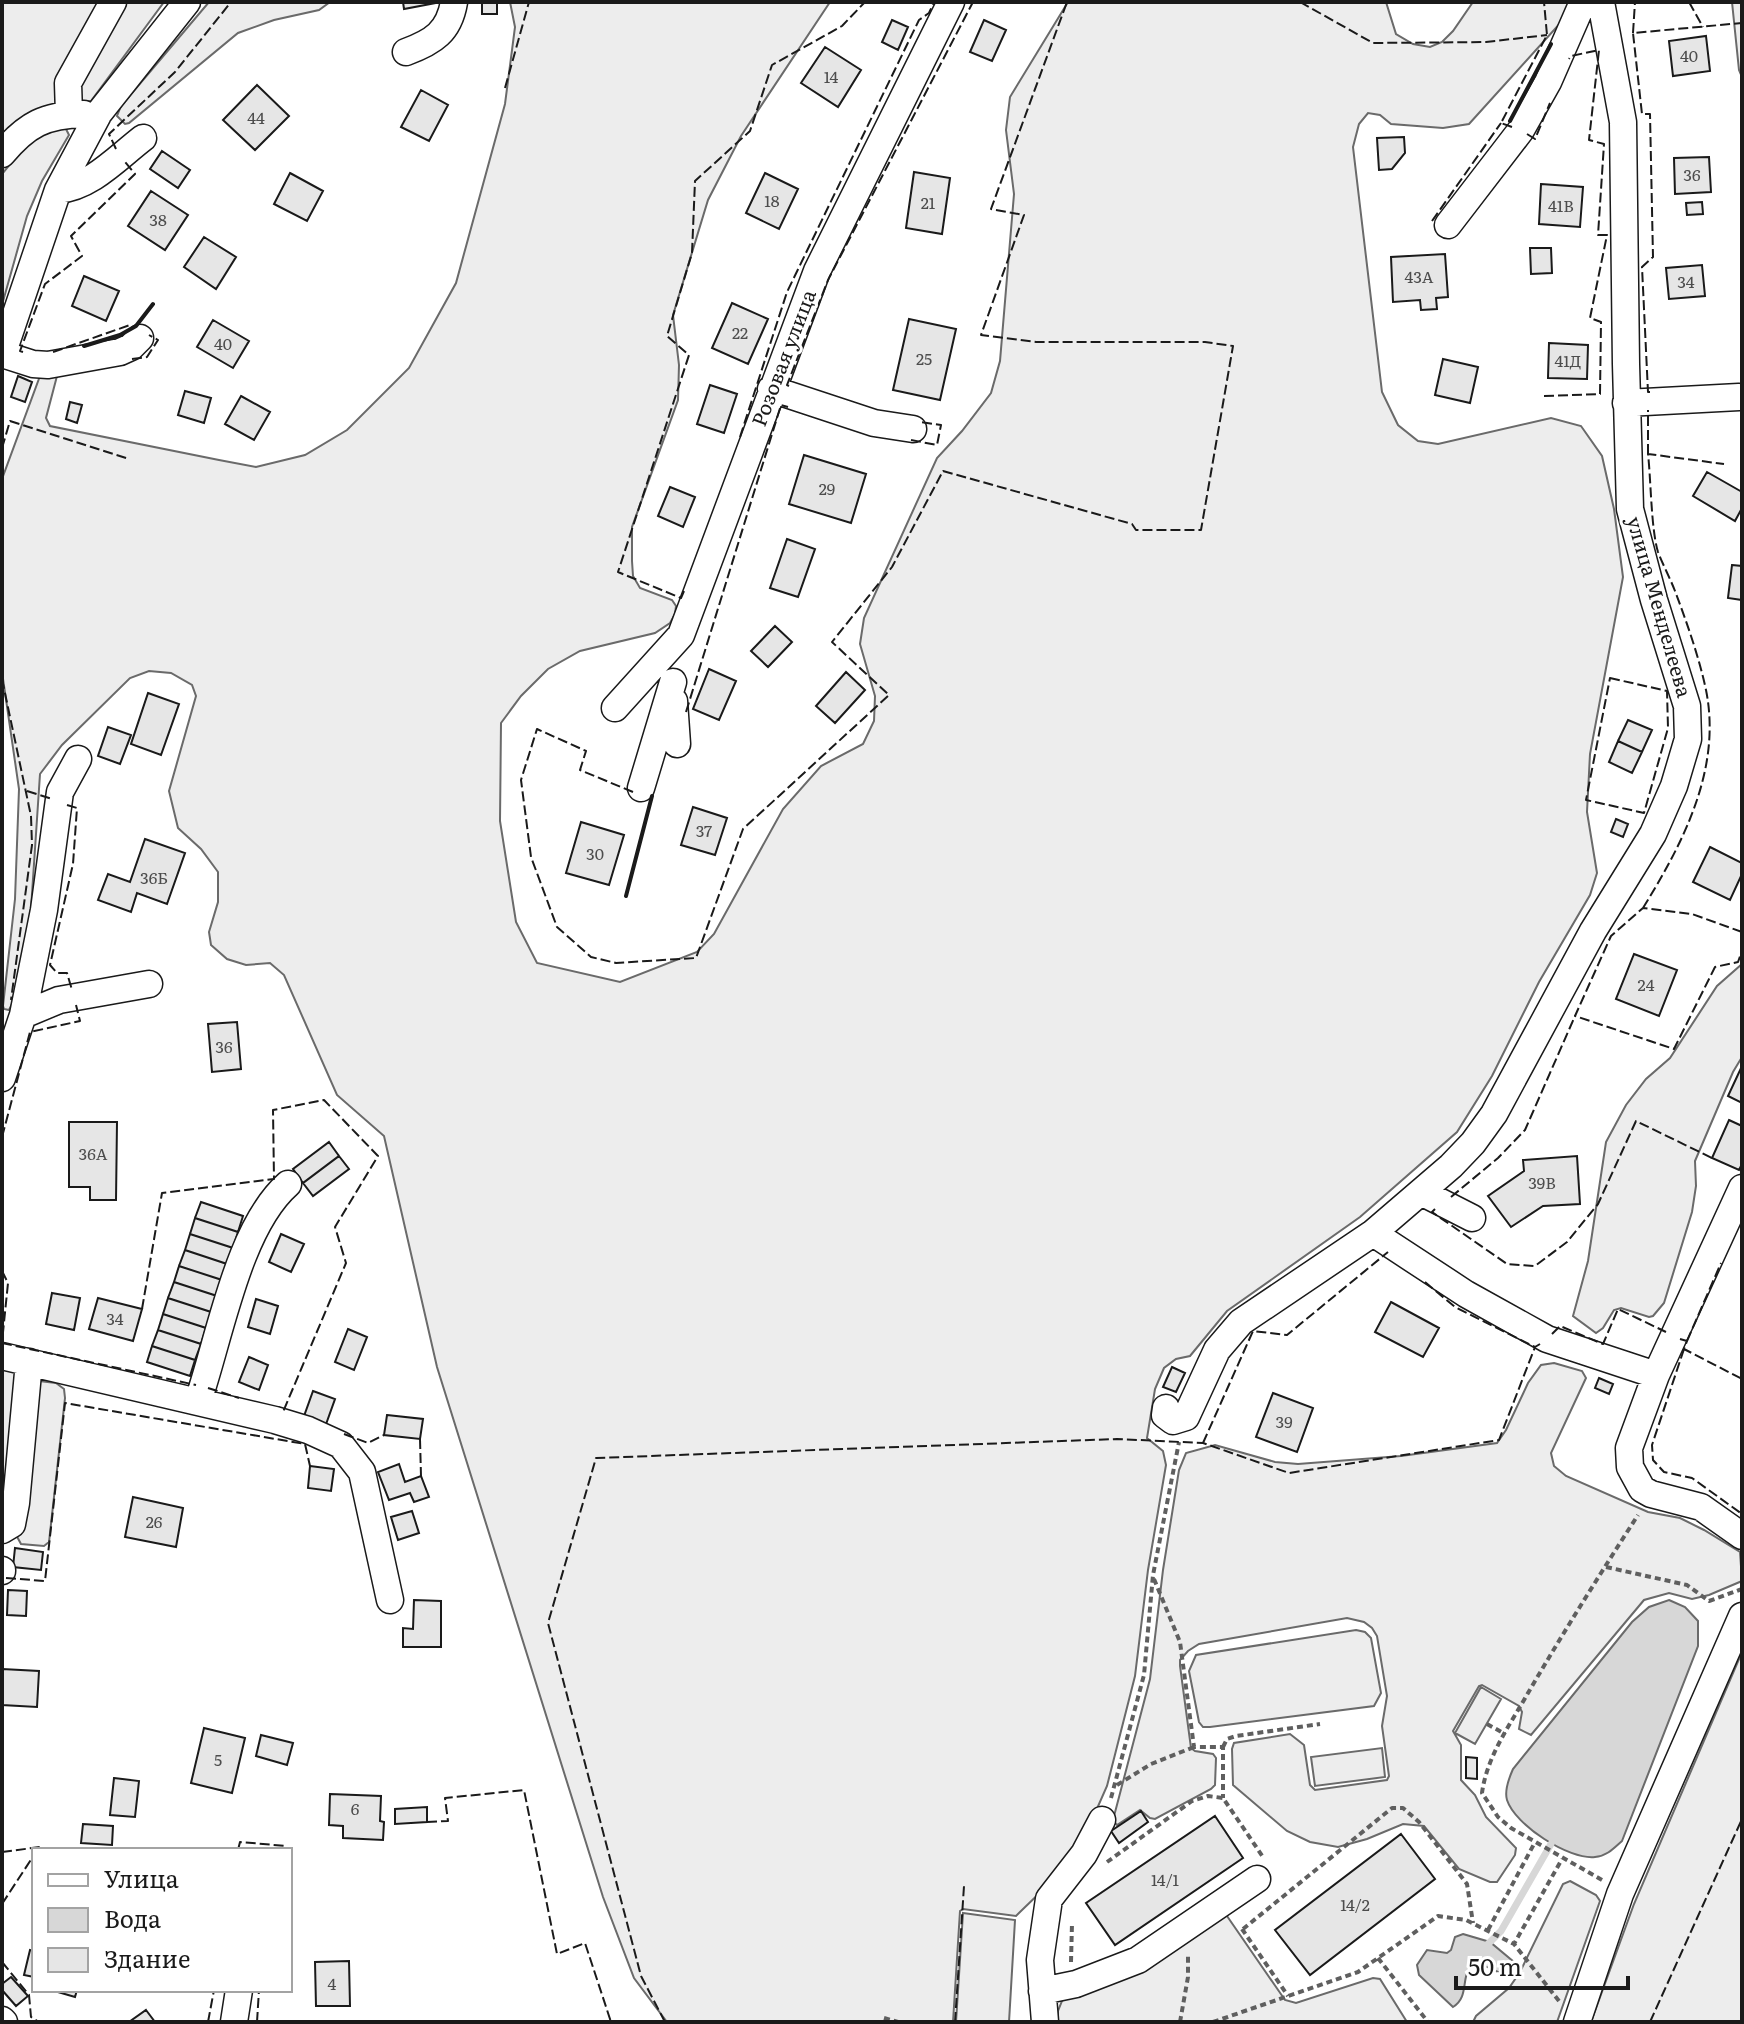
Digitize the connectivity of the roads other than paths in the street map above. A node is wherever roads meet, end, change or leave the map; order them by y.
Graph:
1 (113, 2) edge
2 (187, 2) edge
3 (454, 2) edge
4 (951, 2) edge
5 (1583, 2) edge
6 (1601, 2) edge
7 (406, 52) dead end
8 (99, 113) junction
9 (69, 114) junction
10 (143, 138) dead end
11 (2, 154) edge
12 (58, 190) junction
13 (1448, 225) dead end
14 (140, 338) dead end
15 (2, 355) edge
16 (771, 389) junction
17 (1739, 397) dead end
18 (1626, 403) junction
19 (913, 429) dead end
20 (681, 635) junction
21 (673, 682) junction
22 (615, 708) dead end
23 (677, 744) dead end
24 (78, 759) dead end
25 (641, 788) dead end
26 (149, 984) dead end
27 (23, 1015) junction
28 (2, 1078) edge
29 (288, 1184) dead end
30 (1742, 1188) edge
31 (1421, 1192) junction
32 (1472, 1218) dead end
33 (1373, 1233) junction
34 (2, 1356) edge
35 (29, 1362) junction
36 (80, 1374) junction
37 (1656, 1375) junction
38 (25, 1401) junction
39 (198, 1401) junction
40 (1176, 1412) road end
41 (2, 1530) edge
42 (1742, 1536) edge
43 (390, 1600) dead end
44 (1742, 1616) edge
45 (1102, 1820) road end
46 (1257, 1879) road end
47 (1042, 1991) junction
48 (239, 1992) edge
49 (234, 2022) edge
50 (1045, 2022) edge
51 (1577, 2022) edge

1 - 9 street
2 - 8 street
3 - 7 street
4 - 16 street, Розовая улица
5 - 13 street
6 - 18 street, улица Менделеева
8 - 9 street
8 - 12 street
9 - 11 street
10 - 12 street
12 - 15 street
14 - 15 street
16 - 19 street
16 - 20 street, Розовая улица
17 - 18 street
18 - 31 street, улица Менделеева
20 - 21 street
20 - 22 street, Розовая улица
21 - 23 street
21 - 25 street
24 - 27 street
26 - 27 street
27 - 28 street
29 - 39 street
30 - 37 street
31 - 32 street
31 - 33 street, улица Менделеева
33 - 37 street
33 - 40 street, улица Менделеева
34 - 35 street
35 - 36 street
35 - 38 street
36 - 38 street
36 - 39 street
37 - 42 street
38 - 41 street
39 - 43 street
44 - 51 street
45 - 47 street
46 - 47 street
47 - 50 street
48 - 49 street

